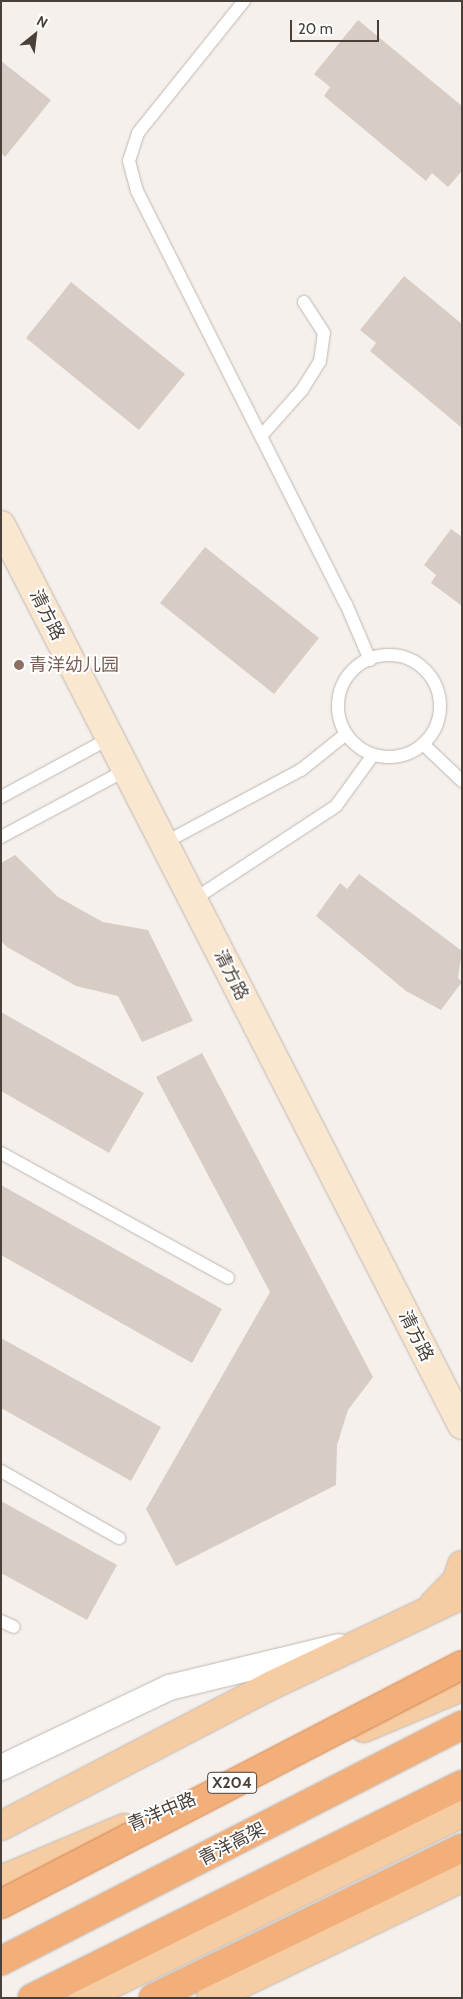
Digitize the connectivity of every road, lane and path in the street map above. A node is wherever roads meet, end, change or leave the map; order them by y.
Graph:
1 (244, 1) edge
2 (304, 302) dead end
3 (261, 436) junction
4 (1, 525) edge
5 (370, 660) junction
6 (346, 734) junction
7 (110, 738) junction
8 (423, 744) junction
9 (373, 755) junction
10 (126, 770) junction
11 (462, 781) edge
12 (1, 797) edge
13 (1, 837) edge
14 (164, 843) junction
15 (193, 900) junction
16 (1, 1153) edge
17 (228, 1278) dead end
18 (462, 1426) edge
19 (1, 1471) edge
20 (119, 1538) dead end
21 (462, 1565) edge
22 (462, 1596) edge
23 (428, 1612) junction
24 (1, 1620) edge
25 (14, 1627) dead end
26 (372, 1638) junction
27 (462, 1665) edge
28 (462, 1687) edge
29 (462, 1725) edge
30 (1, 1767) edge
31 (462, 1785) edge
32 (462, 1812) edge
33 (1, 1826) edge
34 (462, 1848) edge
35 (462, 1878) edge
36 (1, 1880) edge
37 (1, 1904) edge
38 (1, 1962) edge
39 (32, 1998) edge
40 (83, 1998) edge
41 (153, 1998) edge
42 (211, 1998) edge

1 - 3 lane
2 - 3 lane
3 - 5 lane
4 - 7 street, 清方路
5 - 6 lane
5 - 8 lane
6 - 9 lane
6 - 14 lane
7 - 10 street, 清方路
7 - 12 lane
8 - 9 lane
8 - 11 lane
9 - 15 lane
10 - 13 lane
10 - 14 street, 清方路
14 - 15 street, 清方路
15 - 18 street, 清方路
16 - 17 lane
19 - 20 lane
21 - 23 main road
22 - 23 main road
23 - 26 main road
24 - 25 lane
26 - 30 street
26 - 33 main road
27 - 37 highway, bridge
28 - 36 main road, 青洋中路 / X204
29 - 38 highway, 青洋高架
31 - 39 highway
32 - 40 main road
34 - 41 highway
35 - 42 main road

